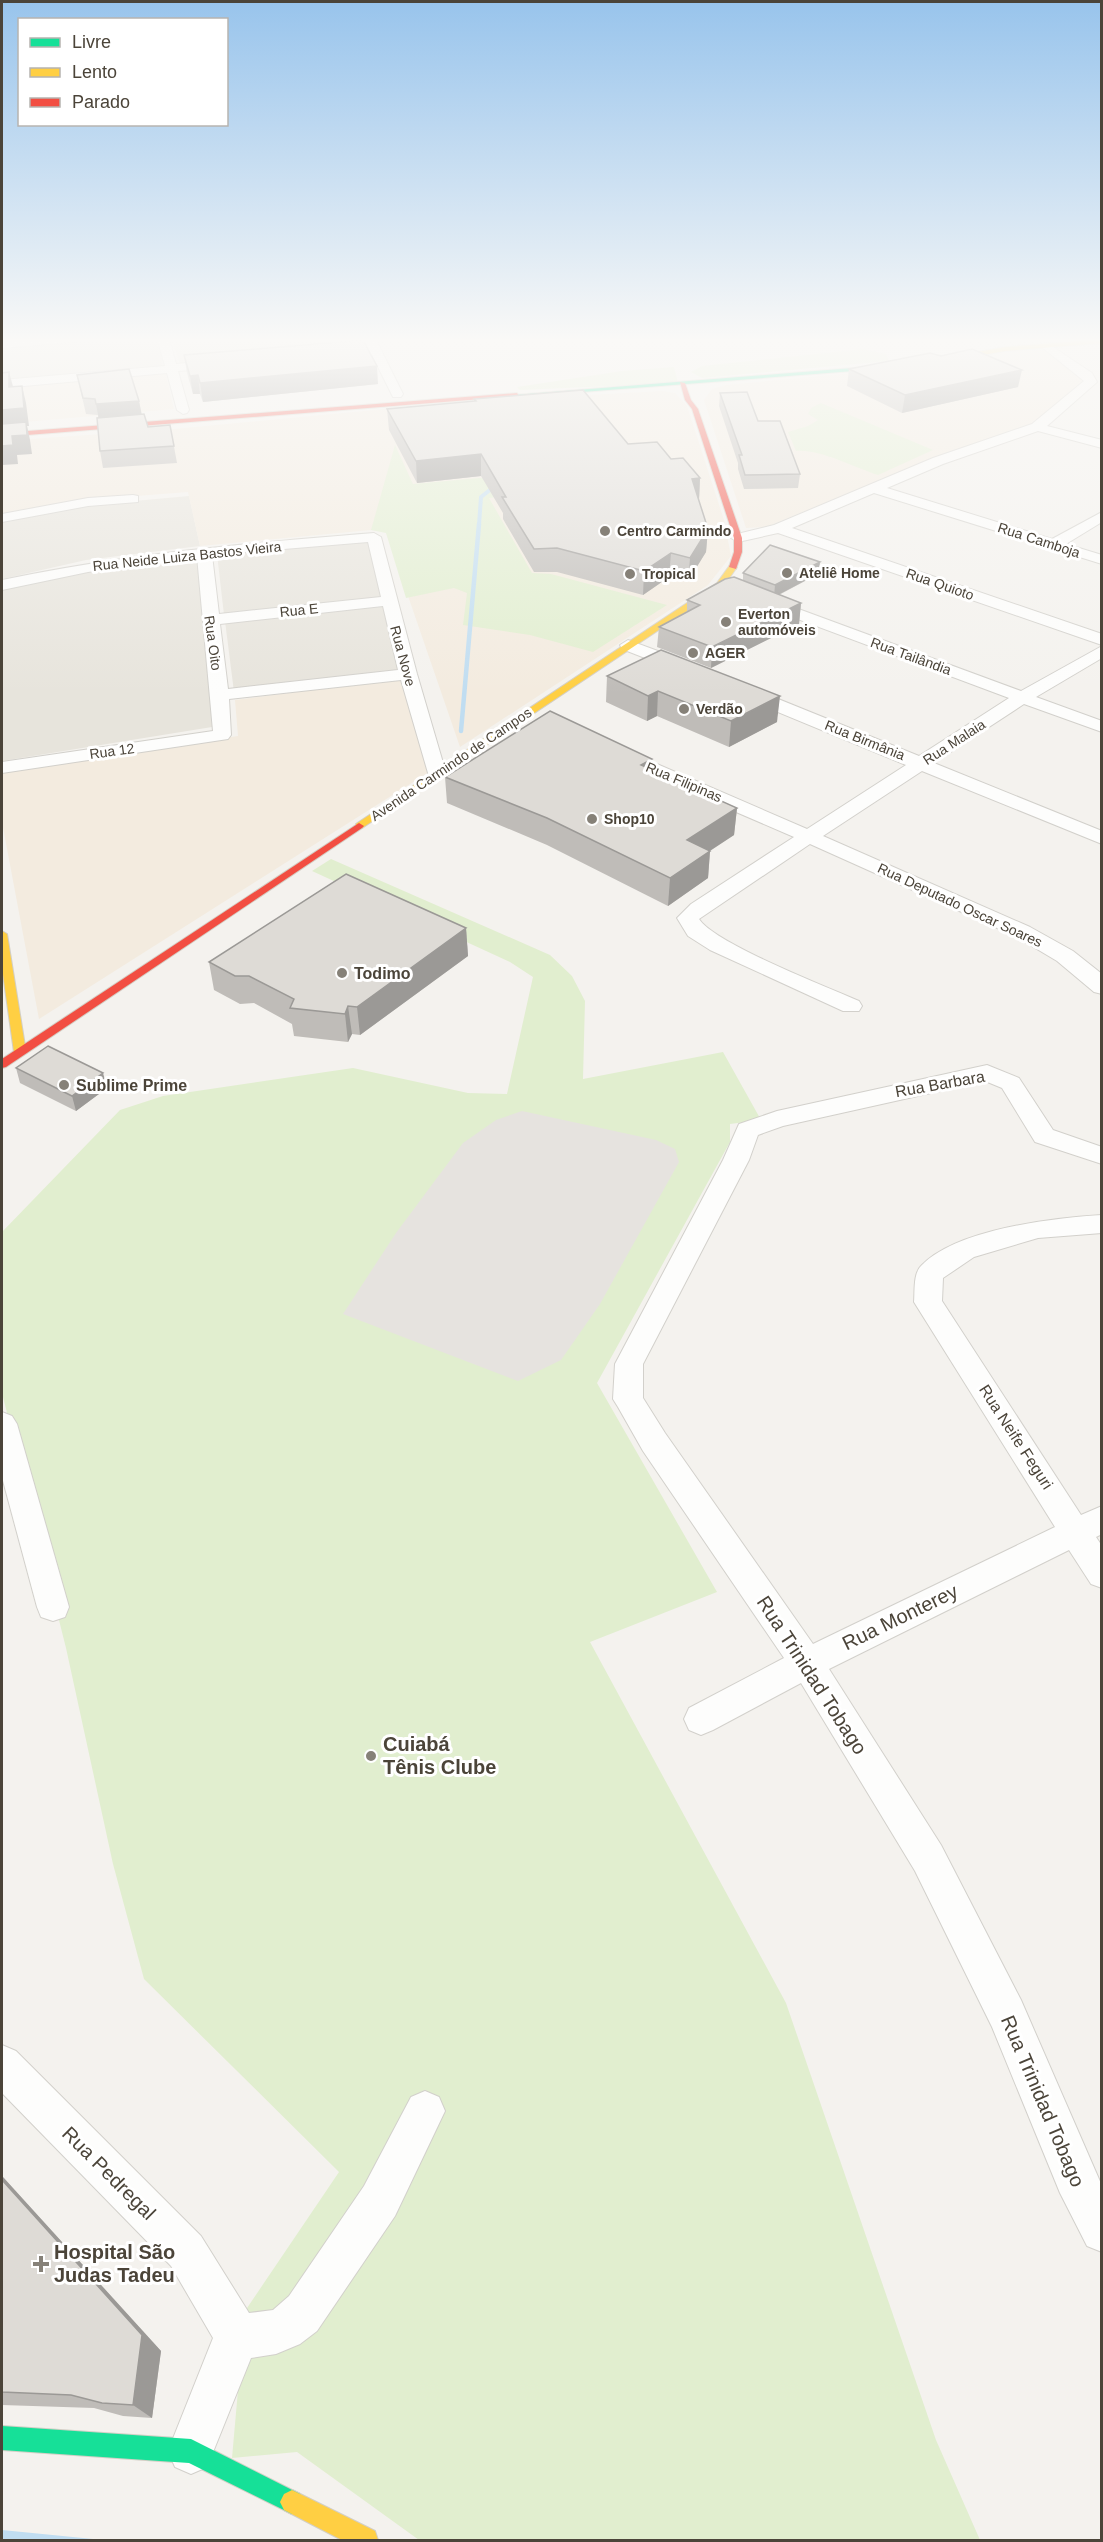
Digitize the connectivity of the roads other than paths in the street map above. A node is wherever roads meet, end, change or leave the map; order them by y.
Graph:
1 (709, 457) edge
2 (951, 457) edge
3 (873, 488) junction
4 (133, 499) dead end
5 (1101, 516) edge
6 (2, 518) edge
7 (779, 528) junction
8 (374, 537) joint
9 (738, 538) junction
10 (1053, 545) junction
11 (204, 551) junction
12 (1101, 560) edge
13 (2, 585) edge
14 (754, 597) edge
15 (389, 601) junction
16 (209, 620) junction
17 (1101, 640) edge
18 (628, 645) junction
19 (1101, 651) edge
20 (408, 674) junction
21 (704, 675) edge
22 (726, 684) edge
23 (221, 695) junction
24 (1023, 697) junction
25 (525, 715) junction
26 (546, 724) edge
27 (1101, 727) edge
28 (222, 735) joint
29 (600, 747) edge
30 (921, 763) junction
31 (2, 768) edge
32 (437, 773) junction
33 (809, 836) junction
34 (1101, 838) edge
35 (2, 933) edge
36 (1101, 987) edge
37 (851, 1006) dead end
38 (21, 1052) junction
39 (2, 1064) edge
40 (748, 1130) joint
41 (1101, 1156) edge
42 (1101, 1224) edge
43 (2, 1424) edge
44 (1089, 1525) edge
45 (1101, 1574) edge
46 (53, 1607) dead end
47 (807, 1663) junction
48 (701, 1719) dead end
49 (2, 2065) edge
50 (425, 2111) dead end
51 (1101, 2231) edge
52 (237, 2335) junction
53 (2, 2438) edge
54 (191, 2451) junction
55 (366, 2541) edge

1 - 9 main road, Avenida Carmindo de Campos
2 - 3 street
3 - 7 street
3 - 10 street, Rua Camboja
4 - 6 street
5 - 10 street
7 - 9 street
7 - 17 street, Rua Quioto
8 - 11 street, Rua Neide Luiza Bastos Vieira
8 - 15 street, Rua Nove
9 - 18 main road, Avenida Carmindo de Campos
10 - 12 street, Rua Camboja
11 - 13 street, Rua Neide Luiza Bastos Vieira
11 - 16 street, Rua Oito
14 - 24 street, Rua Tailândia
15 - 16 street, Rua E
15 - 20 street, Rua Nove
16 - 23 street, Rua Oito
18 - 21 street
18 - 25 main road, Avenida Carmindo de Campos
19 - 24 street, Rua Malaia
20 - 23 street
20 - 32 street, Rua Nove
22 - 30 street, Rua Birmânia
23 - 28 street, Rua Oito
24 - 27 street, Rua Tailândia
24 - 30 street, Rua Malaia
25 - 26 street
25 - 32 main road, Avenida Carmindo de Campos
28 - 31 street, Rua 12
29 - 33 street, Rua Filipinas
30 - 33 street, Rua Malaia
30 - 34 street, Rua Birmânia
32 - 38 main road, Avenida Carmindo de Campos
33 - 36 street, Rua Deputado Oscar Soares
33 - 37 street, Rua Malaia
35 - 38 main road
38 - 39 main road, Avenida Carmindo de Campos
40 - 41 street, Rua Barbara
40 - 47 street, Rua Trinidad Tobago
42 - 44 street, Rua Neife Feguri
43 - 46 street
44 - 45 street, Rua Neife Feguri
44 - 47 street, Rua Monterey
47 - 48 street, Rua Monterey
47 - 51 street, Rua Trinidad Tobago
49 - 52 street, Rua Pedregal
50 - 52 street
52 - 54 street
53 - 54 main road
54 - 55 main road

